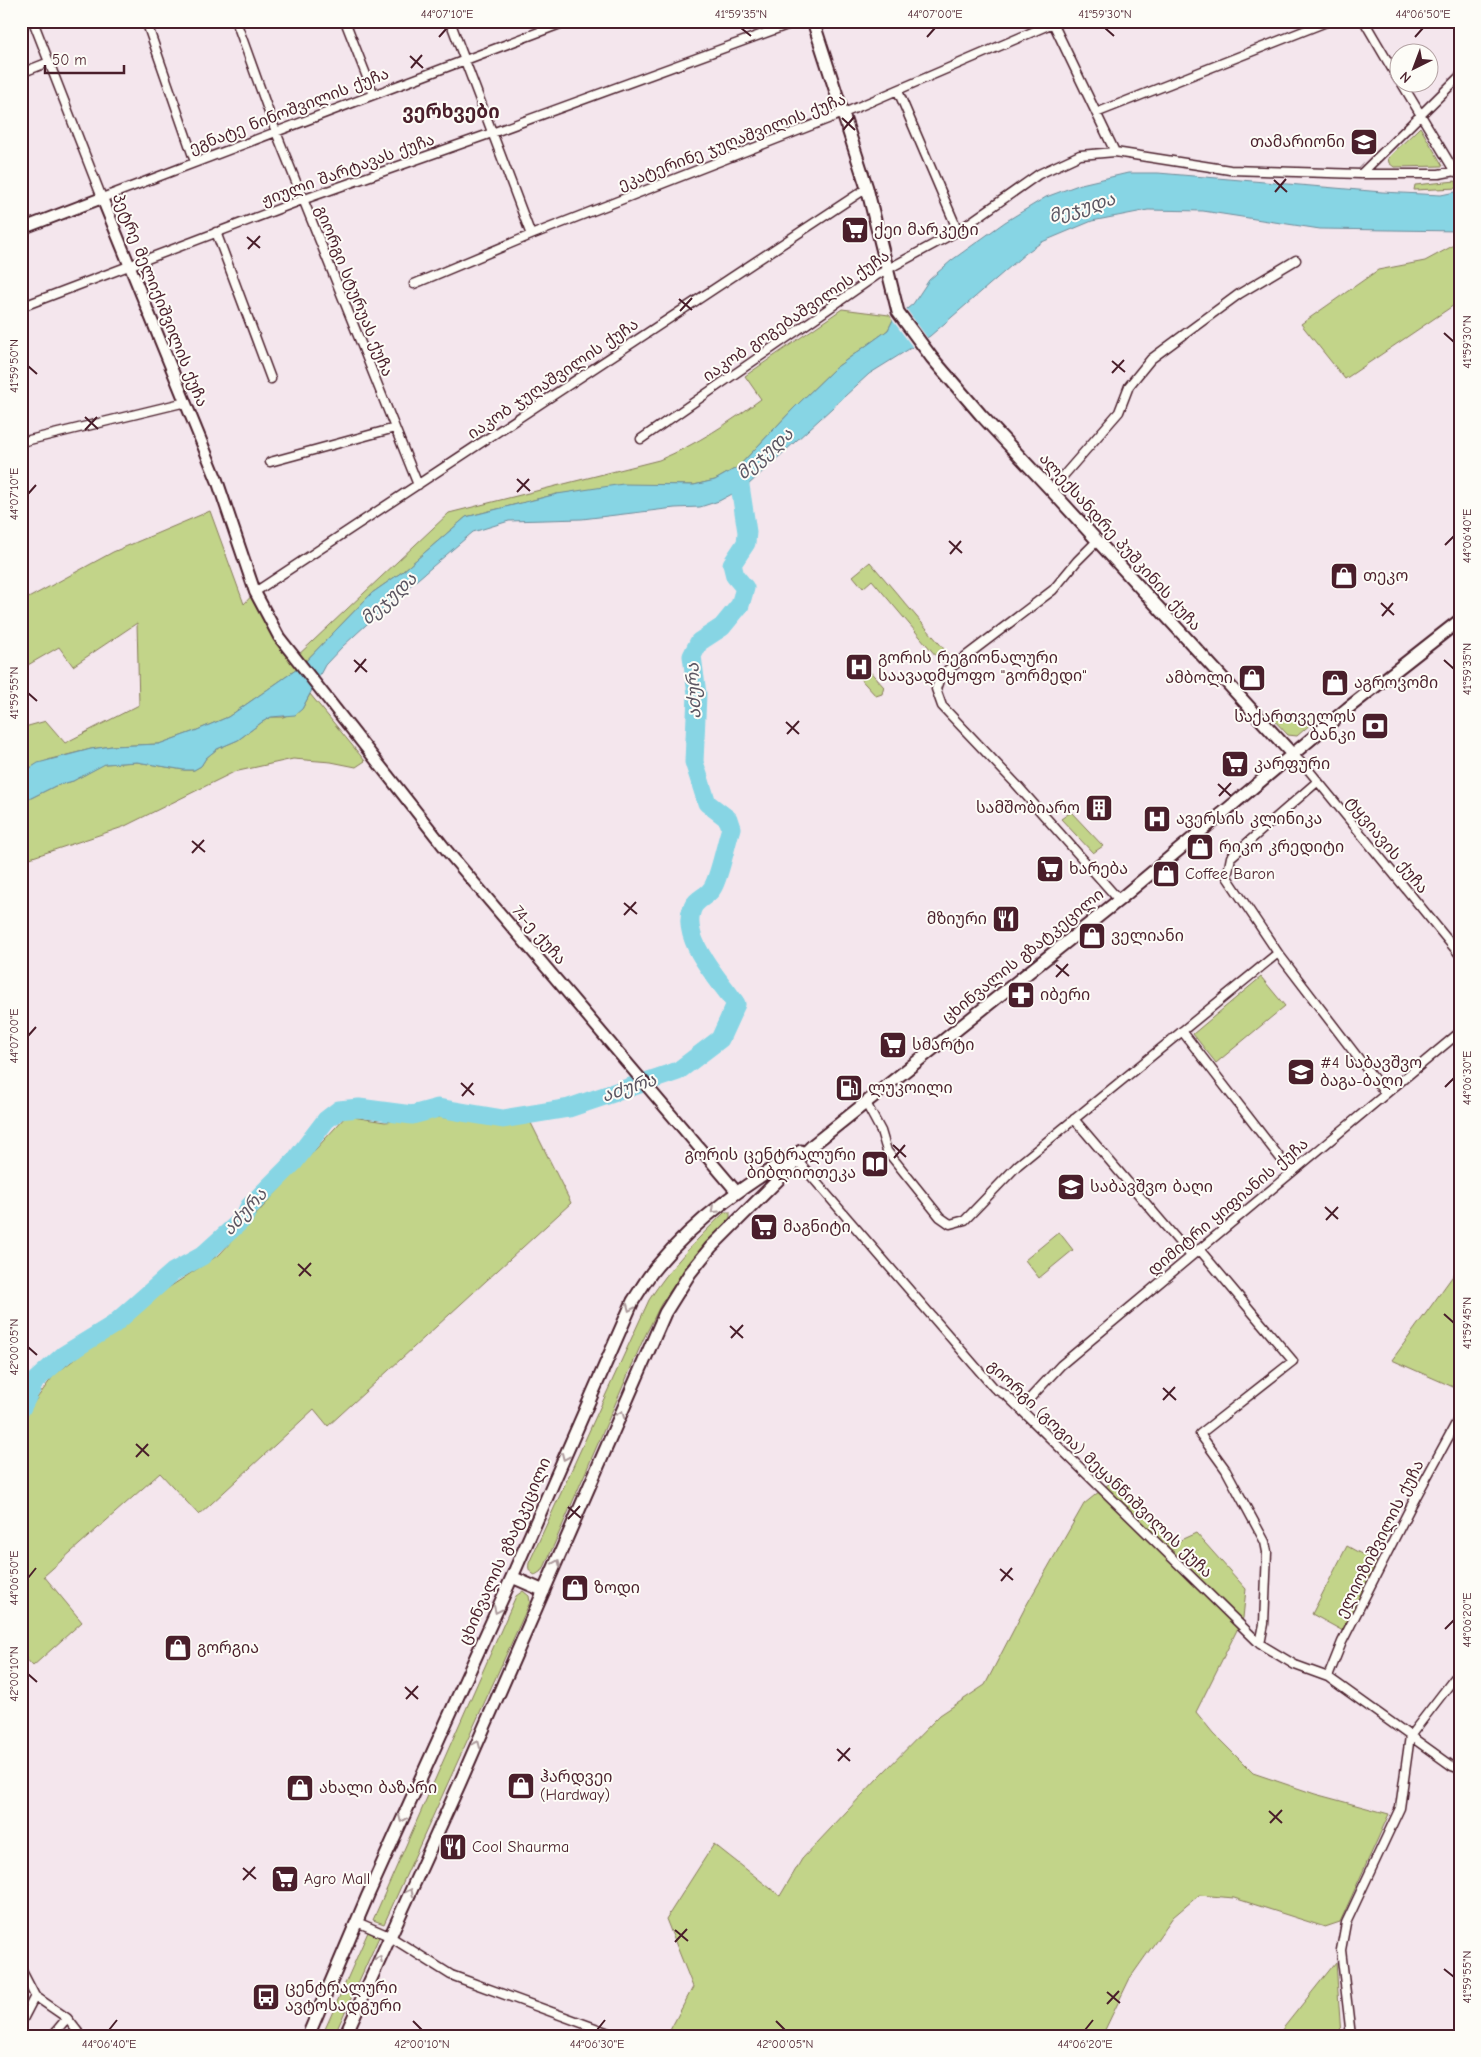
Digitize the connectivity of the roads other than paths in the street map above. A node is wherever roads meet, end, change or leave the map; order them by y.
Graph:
1 (33, 21) edge
2 (146, 21) edge
3 (236, 21) edge
4 (345, 21) edge
5 (450, 21) edge
6 (568, 21) edge
7 (798, 21) edge
8 (813, 21) edge
9 (1329, 21) edge
10 (1364, 21) edge
11 (1054, 22) edge
12 (464, 60) junction
13 (49, 62) junction
14 (1388, 62) edge
15 (21, 74) edge
16 (1460, 76) edge
17 (898, 90) junction
18 (1407, 92) edge
19 (374, 95) junction
20 (842, 113) junction
21 (1096, 113) junction
22 (1420, 115) junction
23 (276, 132) junction
24 (492, 133) junction
25 (1114, 152) junction
26 (195, 162) junction
27 (1457, 171) edge
28 (1361, 174) junction
29 (867, 188) junction
30 (102, 198) junction
31 (302, 200) junction
32 (21, 229) edge
33 (958, 231) junction
34 (216, 232) junction
35 (531, 235) junction
36 (1296, 260) dead end
37 (128, 265) junction
38 (886, 269) junction
39 (414, 284) dead end
40 (21, 307) edge
41 (271, 379) dead end
42 (186, 402) junction
43 (395, 428) junction
44 (641, 439) dead end
45 (21, 442) edge
46 (270, 462) dead end
47 (418, 485) junction
48 (1051, 490) junction
49 (1097, 541) junction
50 (254, 592) junction
51 (1460, 620) edge
52 (1292, 754) junction
53 (1318, 781) junction
54 (1119, 900) junction
55 (1278, 952) junction
56 (1460, 955) edge
57 (1182, 1031) junction
58 (1460, 1032) edge
59 (1386, 1093) junction
60 (866, 1102) junction
61 (1074, 1119) junction
62 (814, 1144) junction
63 (798, 1161) junction
64 (1291, 1172) junction
65 (736, 1192) junction
66 (746, 1211) junction
67 (1199, 1249) junction
68 (1191, 1256) junction
69 (1020, 1409) junction
70 (1460, 1416) edge
71 (512, 1576) junction
72 (544, 1591) junction
73 (1260, 1644) junction
74 (1460, 1671) edge
75 (1328, 1677) junction
76 (1410, 1736) junction
77 (1460, 1769) edge
78 (357, 1922) junction
79 (389, 1936) junction
80 (21, 1969) edge
81 (34, 1996) junction
82 (67, 2018) junction
83 (21, 2023) edge
84 (52, 2036) edge
85 (81, 2036) edge
86 (308, 2036) edge
87 (345, 2036) edge
88 (617, 2036) edge
89 (1351, 2036) edge

1 - 13 street, პეტრე მელიქიშვილის ქუჩა
2 - 26 street
3 - 23 street, გიორგი სტურუას ქუჩა
4 - 19 street
5 - 12 street
6 - 12 street, ეგნატე ნინოშვილის ქუჩა
7 - 24 street, ჟიული შარტავას ქუჩა
8 - 20 main road
9 - 21 street
10 - 14 street
11 - 17 street, ეკატერინე ჯუღაშვილის ქუჩა
11 - 21 street
12 - 19 street, ეგნატე ნინოშვილის ქუჩა
12 - 24 street
13 - 15 street
13 - 30 street, პეტრე მელიქიშვილის ქუჩა
16 - 22 street
17 - 20 street, ეკატერინე ჯუღაშვილის ქუჩა
17 - 33 street
18 - 22 street
19 - 23 street, ეგნატე ნინოშვილის ქუჩა
20 - 29 main road
20 - 35 street, ეკატერინე ჯუღაშვილის ქუჩა
21 - 25 street
22 - 27 street
22 - 28 street
23 - 26 street, ეგნატე ნინოშვილის ქუჩა
23 - 31 street, გიორგი სტურუას ქუჩა
24 - 31 street, ჟიული შარტავას ქუჩა
24 - 35 street
25 - 28 street, იაკობ გოგებაშვილის ქუჩა
25 - 33 street, იაკობ გოგებაშვილის ქუჩა
26 - 30 street, ეგნატე ნინოშვილის ქუჩა
27 - 28 street, იაკობ გოგებაშვილის ქუჩა
29 - 38 main road
29 - 47 street, იაკობ ჯუღაშვილის ქუჩა
30 - 32 street, ეგნატე ნინოშვილის ქუჩა
30 - 37 street, პეტრე მელიქიშვილის ქუჩა
31 - 34 street, ჟიული შარტავას ქუჩა
31 - 43 street, გიორგი სტურუას ქუჩა
33 - 38 street, იაკობ გოგებაშვილის ქუჩა
34 - 37 street, ჟიული შარტავას ქუჩა
34 - 41 street
35 - 39 street, ეკატერინე ჯუღაშვილის ქუჩა
36 - 48 street
37 - 40 street, ჟიული შარტავას ქუჩა
37 - 42 street, პეტრე მელიქიშვილის ქუჩა
38 - 44 street, იაკობ გოგებაშვილის ქუჩა
38 - 48 main road, ალექსანდრე პუშკინის ქუჩა
42 - 45 street
42 - 50 street, პეტრე მელიქიშვილის ქუჩა
43 - 46 street
43 - 47 street, გიორგი სტურუას ქუჩა
47 - 50 street, იაკობ ჯუღაშვილის ქუჩა
48 - 49 main road, ალექსანდრე პუშკინის ქუჩა
49 - 52 main road, ალექსანდრე პუშკინის ქუჩა
49 - 54 street
50 - 65 street, 74-ე ქუჩა
51 - 52 main road, ცხინვალის გზატკეცილი
52 - 53 street, ტყვიავის ქუჩა
52 - 54 main road, ცხინვალის გზატკეცილი
53 - 55 street
53 - 56 street, ტყვიავის ქუჩა
54 - 60 main road, ცხინვალის გზატკეცილი
55 - 57 street
55 - 59 street
57 - 61 street
57 - 64 street
58 - 59 street, დიმიტრი ყიფიანის ქუჩა
59 - 64 street, დიმიტრი ყიფიანის ქუჩა
60 - 61 street
60 - 62 main road, ცხინვალის გზატკეცილი
61 - 68 street
62 - 63 main road, ცხინვალის გზატკეცილი
62 - 65 main road, ცხინვალის გზატკეცილი
63 - 66 main road, ცხინვალის გზატკეცილი
63 - 69 street, გიორგი (გოგია) მეყანწიშვილის ქუჩა
64 - 67 street, დიმიტრი ყიფიანის ქუჩა
65 - 66 main road
65 -> 71 main road, ცხინვალის გზატკეცილი
72 -> 66 main road, ცხინვალის გზატკეცილი
67 - 68 street, დიმიტრი ყიფიანის ქუჩა
67 - 73 street
68 - 69 street, დიმიტრი ყიფიანის ქუჩა
69 - 73 street, გიორგი (გოგია) მეყანწიშვილის ქუჩა
70 - 75 street, ელიოზიშვილის ქუჩა
71 - 72 main road
71 -> 78 main road, ცხინვალის გზატკეცილი
79 -> 72 main road, ცხინვალის გზატკეცილი
73 - 75 street, გიორგი (გოგია) მეყანწიშვილის ქუჩა
74 - 76 street
75 - 76 street, გიორგი (გოგია) მეყანწიშვილის ქუჩა
76 - 77 street, გიორგი (გოგია) მეყანწიშვილის ქუჩა
76 - 89 street
78 - 79 street
78 - 86 main road, ცხინვალის გზატკეცილი
87 -> 79 main road, ცხინვალის გზატკეცილი
79 - 88 street
80 - 81 street
81 - 82 street
81 - 83 street
82 - 84 street
82 - 85 street

